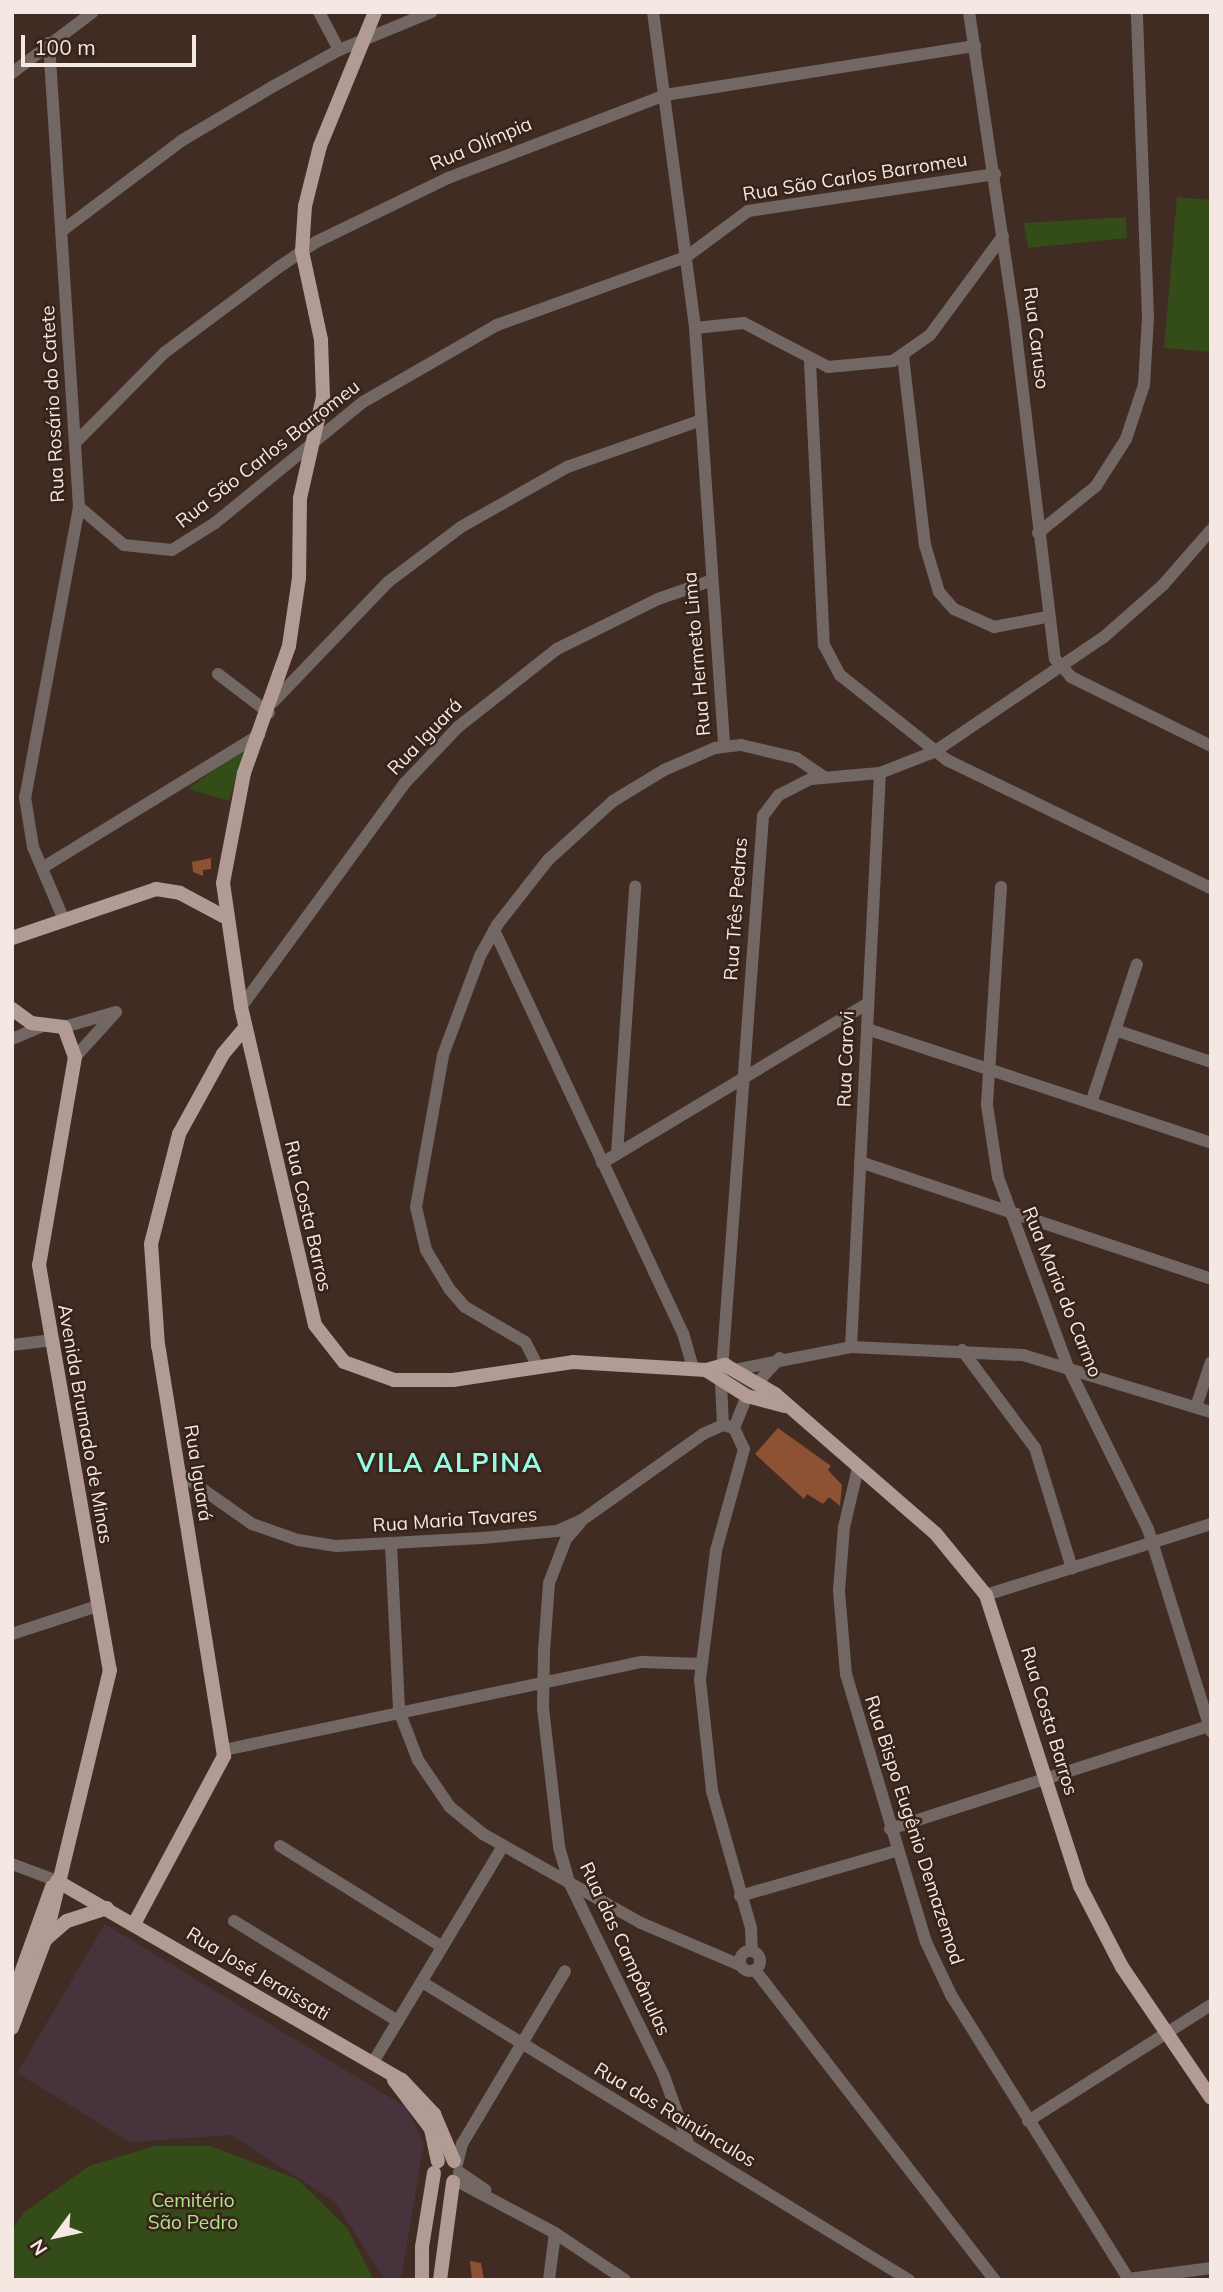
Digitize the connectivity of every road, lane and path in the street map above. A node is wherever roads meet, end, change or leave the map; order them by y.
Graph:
1 (93, 12) edge
2 (319, 12) edge
3 (375, 12) edge
4 (431, 12) edge
5 (653, 12) edge
6 (969, 12) edge
7 (1137, 12) edge
8 (366, 38) junction
9 (49, 43) junction
10 (975, 46) junction
11 (339, 50) junction
12 (12, 73) edge
13 (665, 95) junction
14 (995, 174) junction
15 (63, 230) junction
16 (1003, 236) junction
17 (302, 251) junction
18 (685, 257) junction
19 (695, 328) junction
20 (904, 356) junction
21 (810, 362) junction
22 (699, 421) junction
23 (312, 440) junction
24 (77, 441) junction
25 (79, 507) junction
26 (1211, 530) edge
27 (1038, 533) junction
28 (710, 581) junction
29 (1047, 617) junction
30 (1061, 669) junction
31 (218, 674) dead end
32 (271, 708) junction
33 (259, 735) junction
34 (724, 745) junction
35 (1211, 746) edge
36 (934, 752) junction
37 (880, 773) junction
38 (824, 777) junction
39 (42, 868) junction
40 (635, 887) dead end
41 (1001, 887) dead end
42 (1211, 888) edge
43 (223, 916) junction
44 (64, 920) junction
45 (494, 930) junction
46 (12, 938) edge
47 (1137, 964) dead end
48 (868, 1003) junction
49 (241, 1007) junction
50 (12, 1009) edge
51 (43, 1026) junction
52 (64, 1027) junction
53 (246, 1027) junction
54 (867, 1029) junction
55 (1115, 1030) junction
56 (12, 1039) edge
57 (75, 1056) junction
58 (1211, 1062) edge
59 (988, 1069) junction
60 (743, 1078) junction
61 (1091, 1103) junction
62 (1211, 1143) edge
63 (617, 1154) junction
64 (860, 1162) junction
65 (602, 1163) junction
66 (1008, 1211) junction
67 (1211, 1279) edge
68 (51, 1340) junction
69 (12, 1345) edge
70 (850, 1347) junction
71 (962, 1350) junction
72 (780, 1358) junction
73 (1211, 1362) edge
74 (1067, 1365) junction
75 (538, 1367) junction
76 (732, 1367) junction
77 (699, 1369) junction
78 (759, 1381) junction
79 (721, 1383) junction
80 (747, 1396) junction
81 (785, 1406) junction
82 (1196, 1407) junction
83 (1211, 1412) edge
84 (729, 1427) junction
85 (858, 1468) junction
86 (178, 1472) junction
87 (582, 1520) junction
88 (1211, 1524) edge
89 (1153, 1542) junction
90 (391, 1545) junction
91 (1072, 1568) junction
92 (986, 1595) junction
93 (97, 1606) junction
94 (12, 1633) edge
95 (701, 1664) junction
96 (543, 1685) junction
97 (399, 1711) junction
98 (1210, 1729) edge
99 (223, 1750) junction
100 (1046, 1777) junction
101 (890, 1829) junction
102 (281, 1846) dead end
103 (503, 1846) junction
104 (896, 1851) junction
105 (12, 1864) edge
106 (57, 1881) junction
107 (569, 1882) junction
108 (740, 1896) junction
109 (107, 1908) junction
110 (234, 1922) dead end
111 (134, 1924) junction
112 (45, 1940) junction
113 (442, 1947) junction
114 (752, 1951) junction
115 (740, 1965) junction
116 (565, 1970) dead end
117 (755, 1970) junction
118 (21, 1977) edge
119 (422, 1982) junction
120 (12, 1998) edge
121 (1211, 2005) edge
122 (398, 2021) junction
123 (12, 2028) edge
124 (1168, 2032) junction
125 (522, 2045) junction
126 (372, 2064) junction
127 (389, 2074) junction
128 (1211, 2098) edge
129 (1028, 2120) junction
130 (689, 2146) junction
131 (436, 2167) junction
132 (456, 2172) junction
133 (555, 2233) junction
134 (1211, 2268) edge
135 (422, 2280) edge
136 (440, 2280) edge
137 (549, 2280) edge
138 (625, 2280) edge
139 (909, 2280) edge
140 (995, 2280) edge
141 (1129, 2280) edge

1 - 9 street
2 - 11 street
3 - 8 main road, Rua Costa Barros
4 - 8 street
5 - 13 street, Rua Hermeto Lima
6 - 10 street, Rua Caruso
7 - 27 street
8 - 11 street
8 - 17 main road, Rua Costa Barros
9 - 12 street
9 - 15 street, Rua Rosário do Catete
10 - 13 street, Rua Olímpia
10 - 14 street, Rua Caruso
11 - 15 street
13 - 17 street, Rua Olímpia
13 - 18 street, Rua Hermeto Lima
14 - 16 street, Rua Caruso
14 - 18 street, Rua São Carlos Barromeu
15 - 24 street, Rua Rosário do Catete
16 - 20 street
16 - 27 street, Rua Caruso
17 - 23 main road, Rua Costa Barros
17 - 24 street, Rua Olímpia
18 - 19 street, Rua Hermeto Lima
18 - 23 street, Rua São Carlos Barromeu
19 - 21 street
19 - 22 street, Rua Hermeto Lima
20 - 21 street
20 - 29 street
21 - 36 street
22 - 28 street, Rua Hermeto Lima
22 - 32 street
23 - 25 street, Rua São Carlos Barromeu
23 - 32 main road, Rua Costa Barros
24 - 25 street, Rua Rosário do Catete
25 - 39 street, Rua Rosário do Catete
26 - 30 street, Rua Três Pedras
27 - 29 street, Rua Caruso
28 - 34 street, Rua Hermeto Lima
28 - 49 street, Rua Iguará
29 - 30 street, Rua Caruso
30 - 35 street
30 - 36 street, Rua Três Pedras
31 - 32 street
32 - 33 main road, Rua Costa Barros
33 - 39 street
33 - 43 main road, Rua Costa Barros
34 - 38 street
34 - 45 street, Rua Hermeto Lima
36 - 37 street, Rua Três Pedras
36 - 42 street
37 - 38 street, Rua Três Pedras
37 - 48 street, Rua Carovi
38 - 60 street, Rua Três Pedras
39 - 44 street, Rua Rosário do Catete
40 - 63 street
41 - 59 street, Rua Maria do Carmo
43 - 44 main road
43 - 49 main road, Rua Costa Barros
44 - 46 main road
45 - 65 street
45 - 75 street, Rua Hermeto Lima
47 - 55 street
48 - 54 street, Rua Carovi
48 - 60 street
49 - 53 main road, Rua Costa Barros
50 - 51 main road
51 - 52 main road
51 - 56 street
52 - 57 main road
52 - 57 street
53 - 75 main road, Rua Costa Barros
53 - 86 main road, Rua Iguará
54 - 59 street
54 - 64 street, Rua Carovi
55 - 58 street
55 - 61 street
57 - 68 main road, Avenida Brumado de Minas
59 - 61 street
59 - 66 street, Rua Maria do Carmo
60 - 63 street
60 - 76 street, Rua Três Pedras
61 - 62 street
63 - 65 street
64 - 66 street
64 - 70 street, Rua Carovi
65 - 77 street
66 - 67 street
66 - 74 street, Rua Maria do Carmo
68 - 69 street
68 - 93 main road, Avenida Brumado de Minas
70 - 71 street
70 - 72 street
71 - 74 street
71 - 91 street
72 - 76 street
72 - 78 street
73 - 82 street
74 - 82 street
74 - 89 street, Rua Maria do Carmo
75 - 77 main road, Rua Costa Barros
76 - 77 main road, Rua Costa Barros
76 - 78 main road, Rua Costa Barros
76 - 79 street, Rua Três Pedras
77 - 79 main road, Rua Costa Barros
78 - 79 main road
78 - 81 main road, Rua Costa Barros
79 - 80 main road, Rua Costa Barros
79 - 84 street, Rua Três Pedras
80 - 81 main road, Rua Costa Barros
80 - 84 street
81 - 85 main road, Rua Costa Barros
82 - 83 street
84 - 87 street, Rua Maria Tavares
84 - 95 street
85 - 92 main road, Rua Costa Barros
85 - 101 street, Rua Bispo Eugênio Demazemod
86 - 90 street, Rua Maria Tavares
86 - 99 main road, Rua Iguará
87 - 90 street, Rua Maria Tavares
87 - 96 street, Rua das Campânulas
88 - 89 street
89 - 91 street
89 - 98 street, Rua Maria do Carmo
90 - 97 street
91 - 92 street
92 - 100 main road, Rua Costa Barros
93 - 94 street
93 - 106 main road, Avenida Brumado de Minas
95 - 96 street
95 - 108 street
96 - 97 street
96 - 107 street, Rua das Campânulas
97 - 99 street
97 - 103 street
98 - 100 street
99 - 111 main road, Rua Iguará
100 - 101 street
100 - 124 main road, Rua Costa Barros
101 - 104 street, Rua Bispo Eugênio Demazemod
102 - 113 street
103 - 107 street
103 - 113 street
104 - 108 street
104 - 129 street, Rua Bispo Eugênio Demazemod
105 - 106 street
106 - 109 main road, Rua José Jeraissati
106 - 112 main road, Avenida Brumado de Minas
106 - 118 main road, Avenida Brumado de Minas
107 - 115 street
107 - 130 street, Rua das Campânulas
108 - 114 street
109 - 111 main road, Rua José Jeraissati
109 - 112 main road
110 - 122 street
111 - 126 main road, Rua José Jeraissati
112 - 118 main road, Avenida Brumado de Minas
113 - 119 street
114 - 115 street
114 - 117 street
115 - 117 street
116 - 125 street
117 - 140 street
118 - 120 main road, Avenida Brumado de Minas
118 - 123 main road, Avenida Brumado de Minas
119 - 122 street
119 - 125 street, Rua dos Rainúnculos
121 - 124 street
122 - 126 street
124 - 128 main road, Rua Costa Barros
124 - 129 street
125 - 130 street, Rua dos Rainúnculos
125 - 132 street
126 - 127 main road, Rua José Jeraissati
127 - 131 main road
127 - 132 main road, Rua José Jeraissati
129 - 141 street, Rua Bispo Eugênio Demazemod
130 - 139 street, Rua dos Rainúnculos
131 - 132 main road
131 - 132 main road
131 - 135 main road
132 - 133 street
132 - 136 main road
133 - 137 street
133 - 138 street
134 - 141 street

